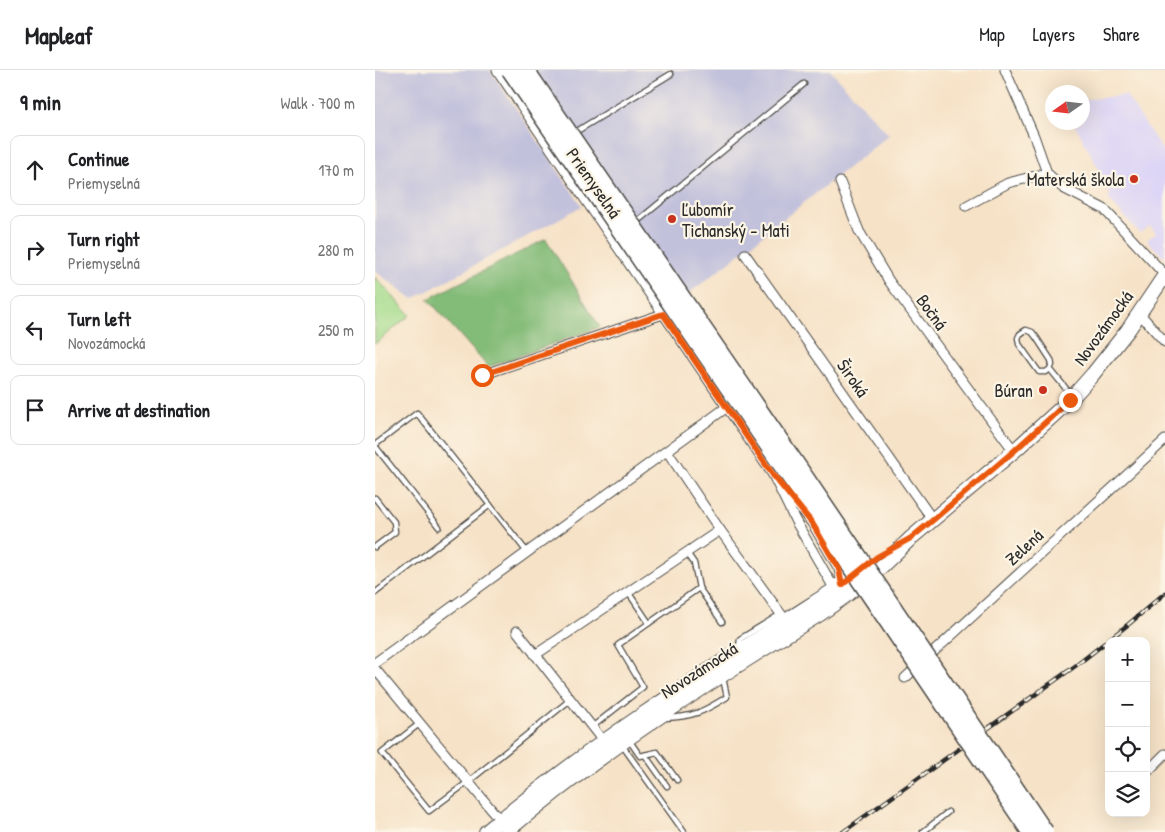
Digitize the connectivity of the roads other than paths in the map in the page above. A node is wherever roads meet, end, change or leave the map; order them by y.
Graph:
1 (497, 70) edge
2 (510, 70) edge
3 (526, 70) edge
4 (1005, 70) edge
5 (671, 74) dead end
6 (804, 84) dead end
7 (550, 147) junction
8 (1047, 173) junction
9 (840, 182) dead end
10 (966, 206) dead end
11 (614, 241) junction
12 (745, 254) dead end
13 (1165, 275) edge
14 (1139, 313) junction
15 (663, 314) junction
16 (1165, 342) edge
17 (1050, 369) junction
18 (482, 375) dead end
19 (1073, 397) junction
20 (727, 407) junction
21 (1165, 440) edge
22 (375, 446) edge
23 (667, 451) junction
24 (1014, 451) junction
25 (773, 475) junction
26 (375, 498) edge
27 (490, 505) junction
28 (933, 520) junction
29 (439, 527) dead end
30 (720, 530) junction
31 (375, 547) edge
32 (527, 552) junction
33 (687, 553) junction
34 (699, 588) junction
35 (845, 589) junction
36 (628, 592) junction
37 (375, 593) edge
38 (783, 617) junction
39 (722, 622) dead end
40 (649, 623) junction
41 (517, 631) dead end
42 (535, 655) junction
43 (375, 663) edge
44 (375, 669) edge
45 (719, 671) junction
46 (905, 678) dead end
47 (570, 700) junction
48 (658, 718) junction
49 (419, 724) junction
50 (592, 727) junction
51 (603, 741) junction
52 (624, 741) junction
53 (1165, 754) edge
54 (645, 755) junction
55 (1147, 772) edge
56 (677, 780) dead end
57 (468, 782) junction
58 (667, 786) dead end
59 (948, 812) dead end
60 (505, 827) edge
61 (486, 832) edge
62 (684, 832) edge
63 (923, 832) edge
64 (1030, 832) edge
65 (1045, 832) edge

1 - 7 street, Priemyselná
2 - 64 highway, bridge
3 - 65 highway, bridge
4 - 8 street
5 - 7 lane
6 - 11 lane
7 - 11 street, Priemyselná
8 - 10 street
8 - 13 street
9 - 24 street, Bočná
11 - 15 street, Priemyselná
12 - 28 street, Široká
13 - 14 main road, Novozámocká
14 - 16 street
14 - 19 main road, Novozámocká
15 - 18 street
15 - 20 street, Priemyselná
17 - 17 lane
17 - 19 lane
19 - 24 main road, Novozámocká
20 - 23 street
20 - 25 street, Priemyselná
21 - 46 street, Zelená
22 - 27 lane
22 - 29 lane
23 - 30 street
23 - 32 street
24 - 28 main road, Novozámocká
25 - 35 street, Priemyselná
25 - 35 street, Priemyselná
26 - 31 lane
27 - 32 lane
27 - 37 lane
28 - 35 main road, Novozámocká
30 - 33 street
30 - 38 street
32 - 43 street
33 - 34 lane
33 - 36 street
34 - 39 lane
34 - 40 lane
35 - 38 main road, Novozámocká
35 - 45 main road, Novozámocká
36 - 40 lane
36 - 42 street
38 - 45 main road, Novozámocká
40 - 50 lane
41 - 42 street
42 - 47 street
44 - 49 street
45 - 48 main road, Novozámocká
45 - 48 lane
45 - 51 main road, Novozámocká
47 - 50 street
47 - 57 lane
48 - 52 main road, Novozámocká
49 - 57 street
49 - 57 lane
50 - 51 street
51 - 60 main road, Novozámocká
52 - 54 lane
52 - 60 main road, Novozámocká
52 - 62 lane
53 - 55 street
54 - 56 lane
54 - 58 lane
57 - 60 street
59 - 63 lane
60 - 61 main road, Novozámocká

